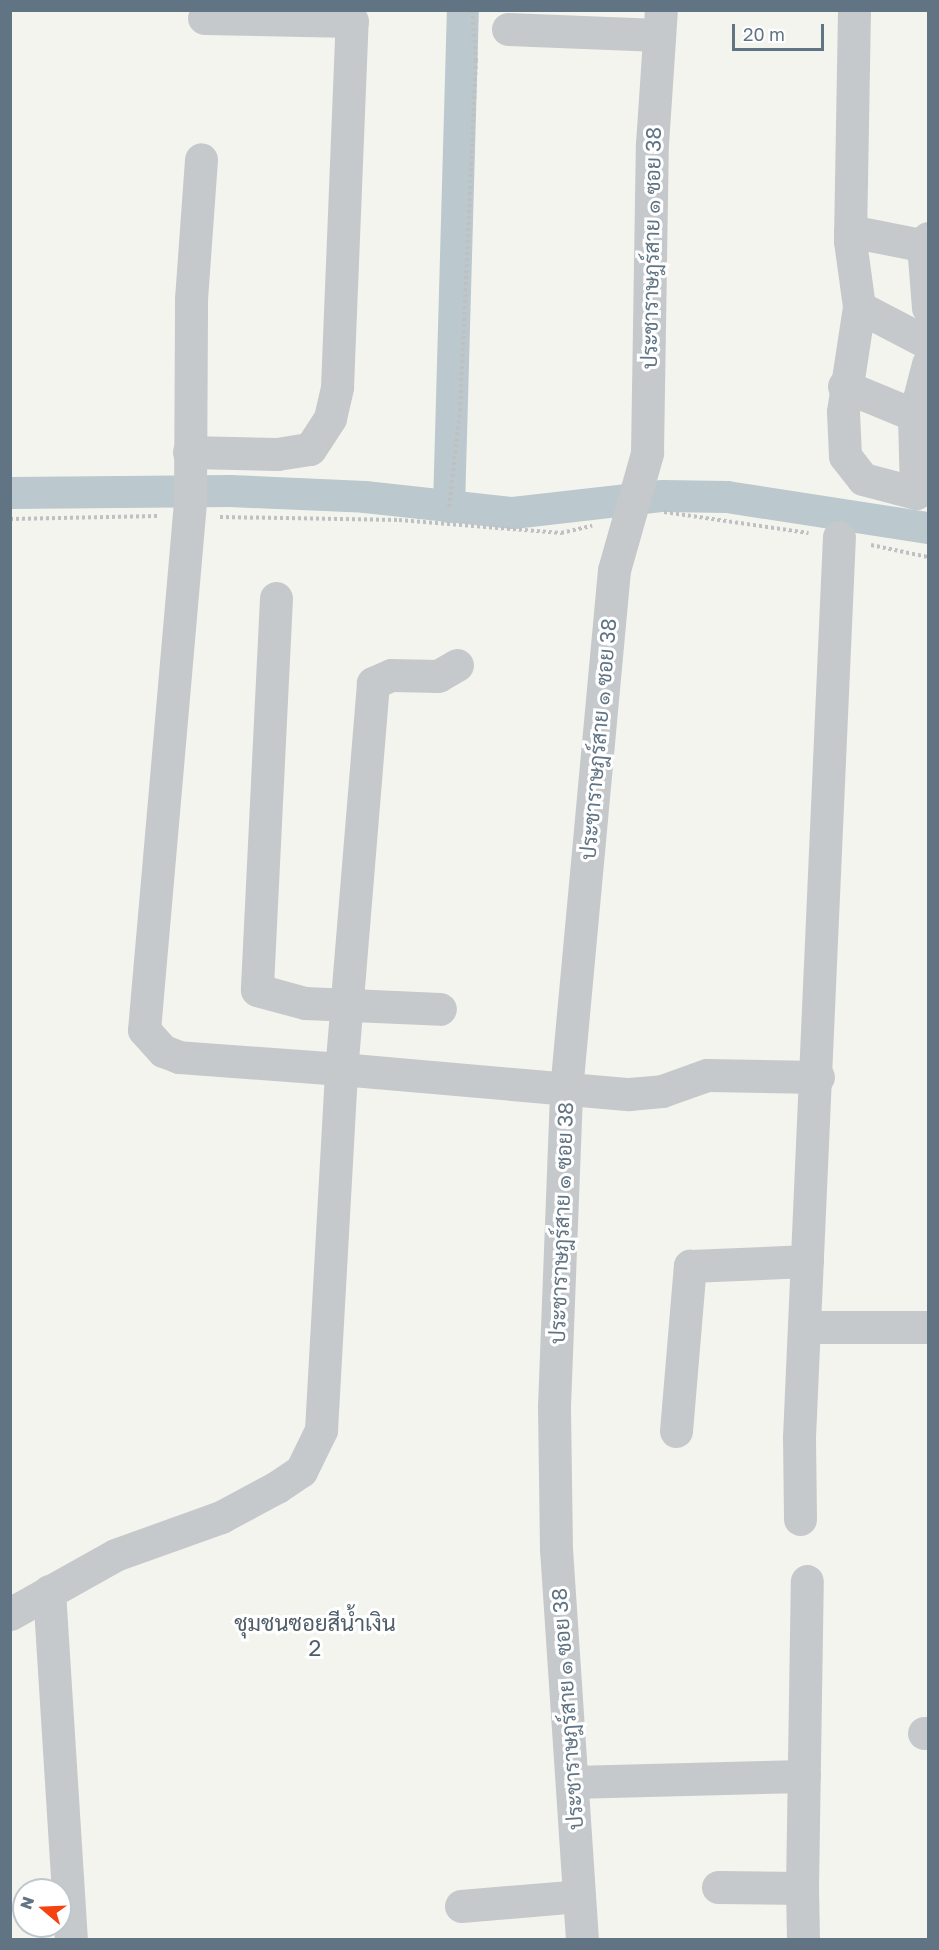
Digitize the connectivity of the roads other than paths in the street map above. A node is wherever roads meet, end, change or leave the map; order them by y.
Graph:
1 (854, 10) edge
2 (353, 16) edge
3 (204, 18) dead end
4 (660, 23) edge
5 (508, 28) dead end
6 (201, 159) dead end
7 (850, 231) junction
8 (927, 242) edge
9 (859, 307) junction
10 (928, 308) edge
11 (928, 344) edge
12 (928, 364) edge
13 (844, 386) junction
14 (914, 415) junction
15 (190, 460) junction
16 (839, 537) road end
17 (276, 598) dead end
18 (457, 665) dead end
19 (347, 1003) junction
20 (440, 1009) dead end
21 (341, 1069) junction
22 (818, 1077) junction
23 (566, 1090) junction
24 (807, 1261) junction
25 (804, 1327) junction
26 (928, 1328) edge
27 (676, 1431) dead end
28 (800, 1519) dead end
29 (807, 1581) dead end
30 (49, 1591) junction
31 (10, 1614) edge
32 (804, 1776) junction
33 (572, 1782) junction
34 (718, 1887) dead end
35 (802, 1887) junction
36 (579, 1896) junction
37 (461, 1906) dead end
38 (71, 1940) edge
39 (582, 1940) edge
40 (803, 1940) edge

1 - 7 street
2 - 3 street
2 - 15 street
4 - 5 street
4 - 23 street, ประชาราษฎร์สาย ๑ ซอย 38
6 - 15 street
7 - 8 street
7 - 9 street
8 - 10 street
9 - 11 street
9 - 13 street
12 - 14 street
13 - 14 street
13 - 14 street
15 - 21 street
16 - 22 street
17 - 19 street
18 - 19 street
19 - 20 street
19 - 21 street
21 - 23 street
21 - 30 street
22 - 23 street
22 - 24 street
23 - 33 street, ประชาราษฎร์สาย ๑ ซอย 38
24 - 25 street
24 - 27 street
25 - 26 street
25 - 28 street
29 - 32 street
30 - 31 street
30 - 38 street
32 - 33 street
32 - 35 street
33 - 36 street, ประชาราษฎร์สาย ๑ ซอย 38
34 - 35 street
35 - 40 street
36 - 37 street
36 - 39 street, ประชาราษฎร์สาย ๑ ซอย 38

